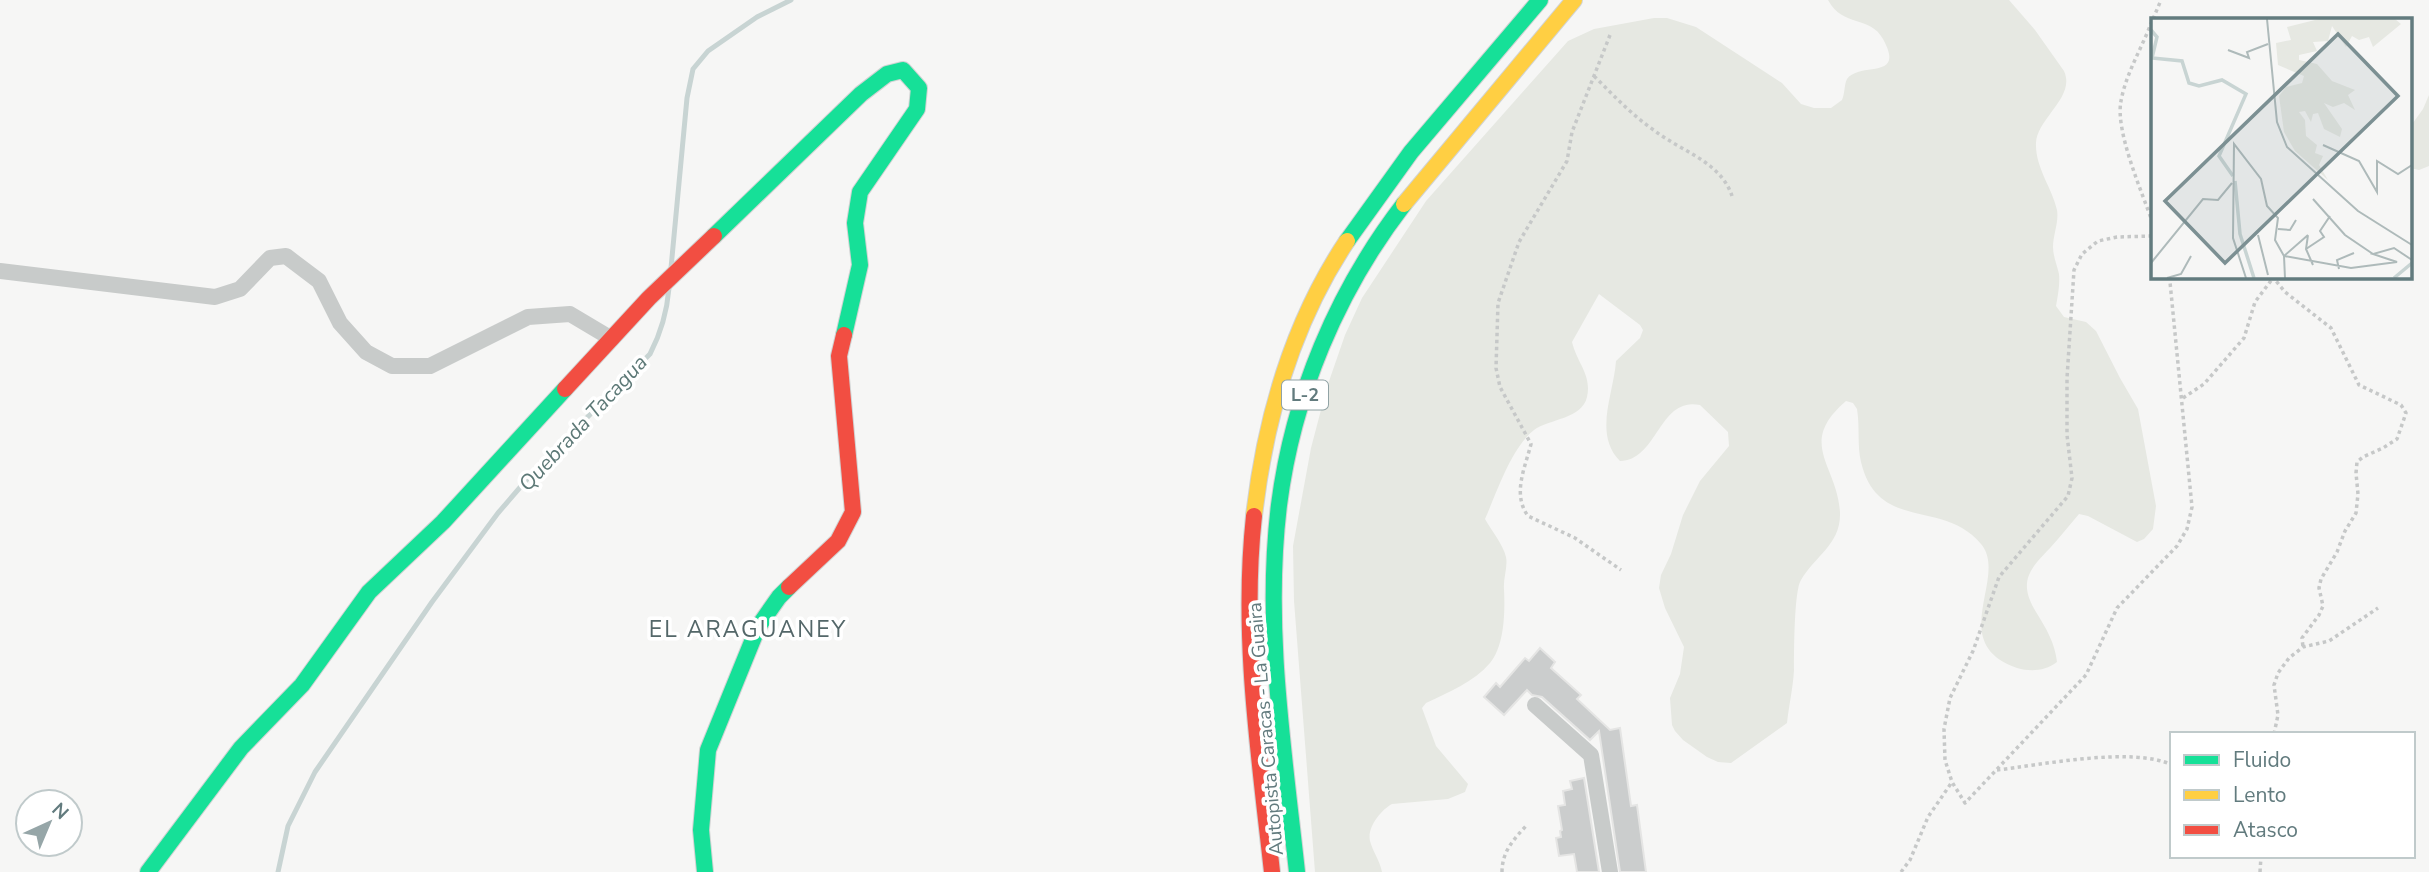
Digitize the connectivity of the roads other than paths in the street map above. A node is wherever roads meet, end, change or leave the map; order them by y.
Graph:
1 (1541, 0) edge
2 (1574, 0) edge
3 (0, 271) edge
4 (612, 338) junction
5 (1535, 705) dead end
6 (148, 872) edge
7 (705, 872) edge
8 (1272, 872) edge
9 (1297, 872) edge
10 (1610, 872) edge

1 - 8 main road, Autopista Caracas - La Guaira / L-2
2 - 9 main road, Autopista Caracas - La Guaira / L-2
3 - 4 street
4 - 6 main road
4 - 7 main road
5 - 10 street

